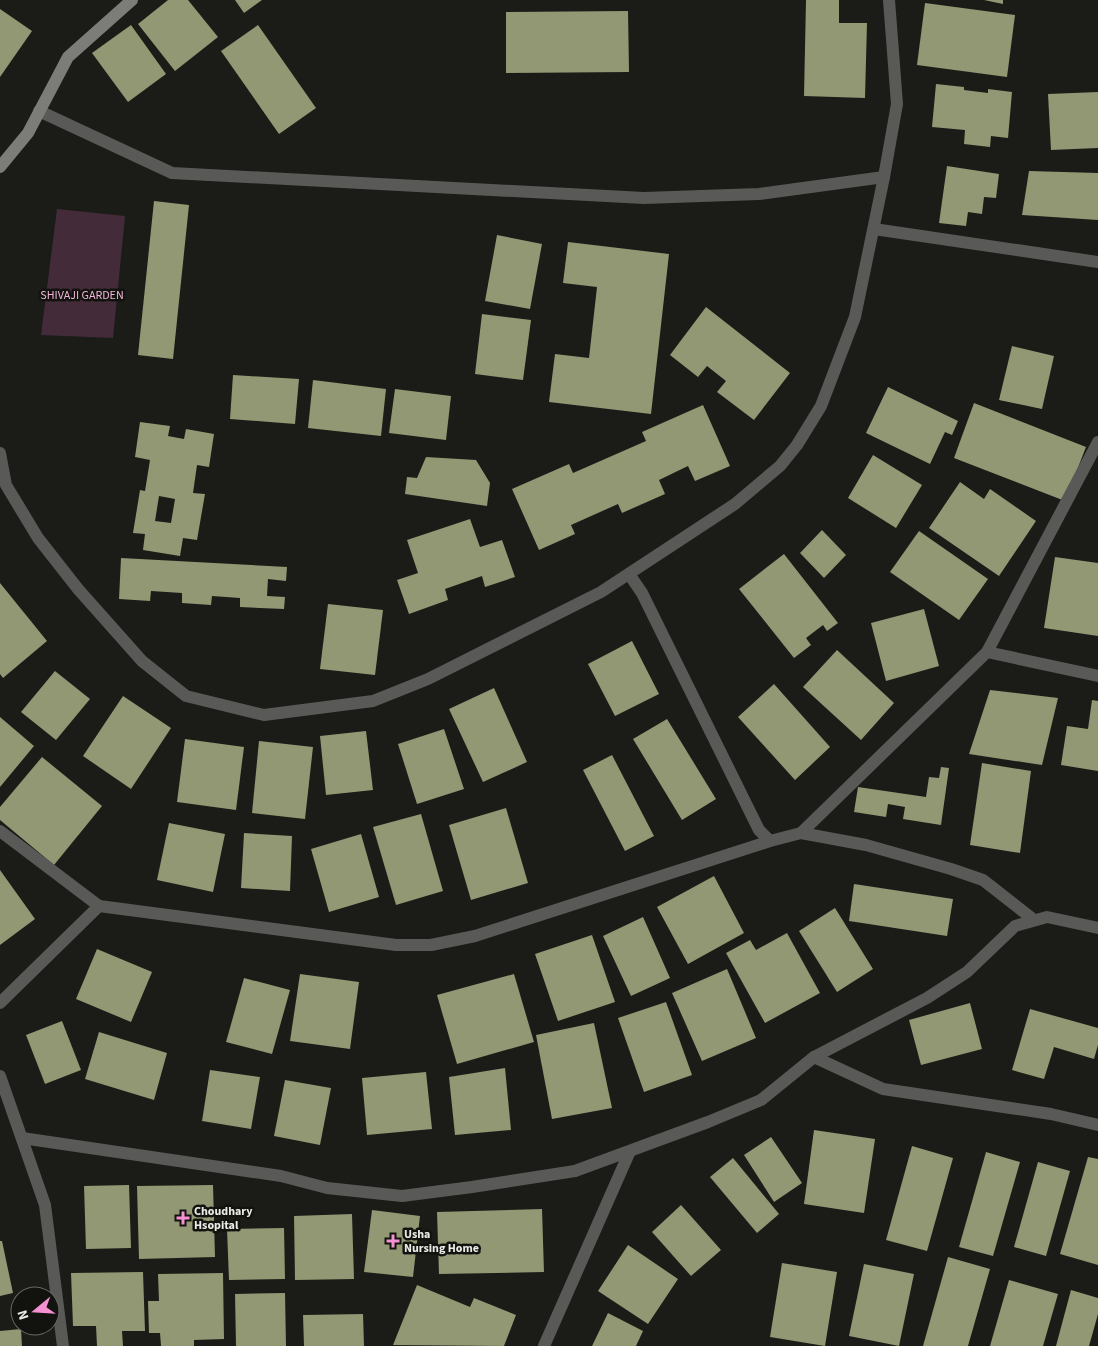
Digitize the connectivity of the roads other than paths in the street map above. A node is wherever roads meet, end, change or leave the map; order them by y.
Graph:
1 (132, 0) edge
2 (889, 0) edge
3 (39, 111) junction
4 (0, 167) edge
5 (884, 178) junction
6 (874, 229) junction
7 (1098, 262) edge
8 (1098, 442) edge
9 (0, 452) edge
10 (3, 488) edge
11 (629, 574) junction
12 (987, 652) junction
13 (1098, 676) edge
14 (0, 831) edge
15 (801, 833) junction
16 (770, 841) junction
17 (99, 906) junction
18 (1034, 920) junction
19 (1098, 928) edge
20 (0, 1003) edge
21 (814, 1057) junction
22 (0, 1076) edge
23 (1098, 1125) edge
24 (22, 1138) junction
25 (630, 1151) junction
26 (63, 1346) edge
27 (544, 1346) edge

1 - 3 main road
2 - 5 street
3 - 4 main road
3 - 5 street
5 - 6 street
6 - 7 street
6 - 11 street
8 - 12 street
9 - 10 street
10 - 11 street
11 - 16 street
12 - 13 street
12 - 15 street
14 - 17 street
15 - 16 street
15 - 18 street
16 - 17 street
17 - 20 street
18 - 19 street
18 - 21 street
21 - 23 street
21 - 25 street
22 - 24 street
24 - 25 street
24 - 26 street
25 - 27 street

